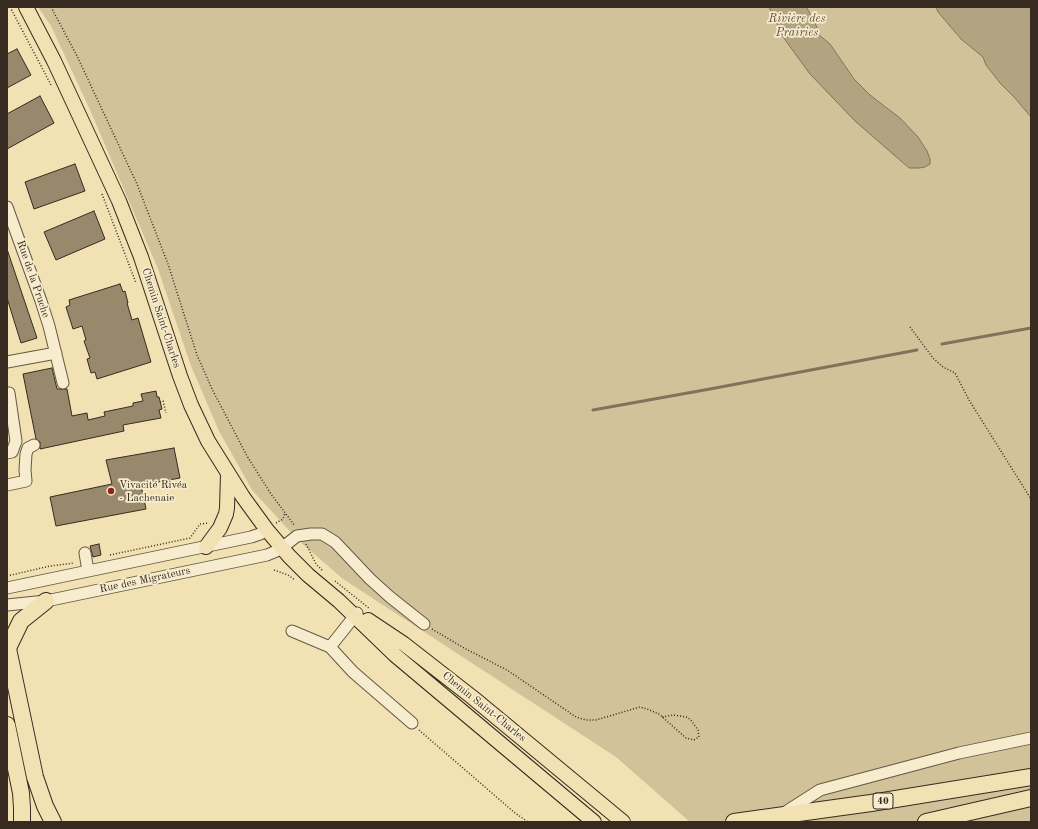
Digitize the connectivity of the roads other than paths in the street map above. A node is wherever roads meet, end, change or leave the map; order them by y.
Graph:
1 (26, 7) edge
2 (7, 207) edge
3 (56, 353) junction
4 (7, 362) edge
5 (63, 383) dead end
6 (7, 393) edge
7 (34, 445) dead end
8 (7, 453) edge
9 (228, 474) junction
10 (7, 485) edge
11 (270, 527) junction
12 (206, 547) junction
13 (282, 548) junction
14 (85, 553) dead end
15 (88, 571) junction
16 (7, 588) edge
17 (46, 601) junction
18 (7, 606) edge
19 (356, 614) junction
20 (424, 624) road end
21 (292, 631) dead end
22 (7, 646) edge
23 (330, 647) junction
24 (412, 723) road end
25 (7, 725) edge
26 (1031, 738) edge
27 (1031, 778) edge
28 (1031, 798) edge
29 (780, 816) junction
30 (22, 822) edge
31 (53, 822) edge
32 (594, 822) edge
33 (623, 822) edge
34 (734, 822) edge
35 (926, 822) edge

1 - 9 main road, Chemin Saint-Charles
2 - 3 street, Rue de la Pruche
3 - 4 street
3 - 5 street, Rue de la Pruche
6 - 8 street
7 - 10 street
9 - 11 main road, Chemin Saint-Charles
9 - 12 main road
11 - 12 street, Rue des Migrateurs
11 - 13 main road, Chemin Saint-Charles
12 - 15 street, Rue des Migrateurs
13 - 17 street, Rue des Migrateurs
13 - 19 main road, Chemin Saint-Charles
13 - 20 street, Rue des Migrateurs
14 - 15 street
15 - 16 street, Rue des Migrateurs
17 - 18 street, Rue des Migrateurs
17 - 22 highway
19 - 23 street
19 - 32 main road, Chemin Saint-Charles
19 - 33 main road, Chemin Saint-Charles
21 - 23 street
22 - 31 highway
23 - 24 street
25 - 30 highway
26 - 29 street
27 - 29 highway, 40
28 - 35 highway
29 - 34 highway, 40

